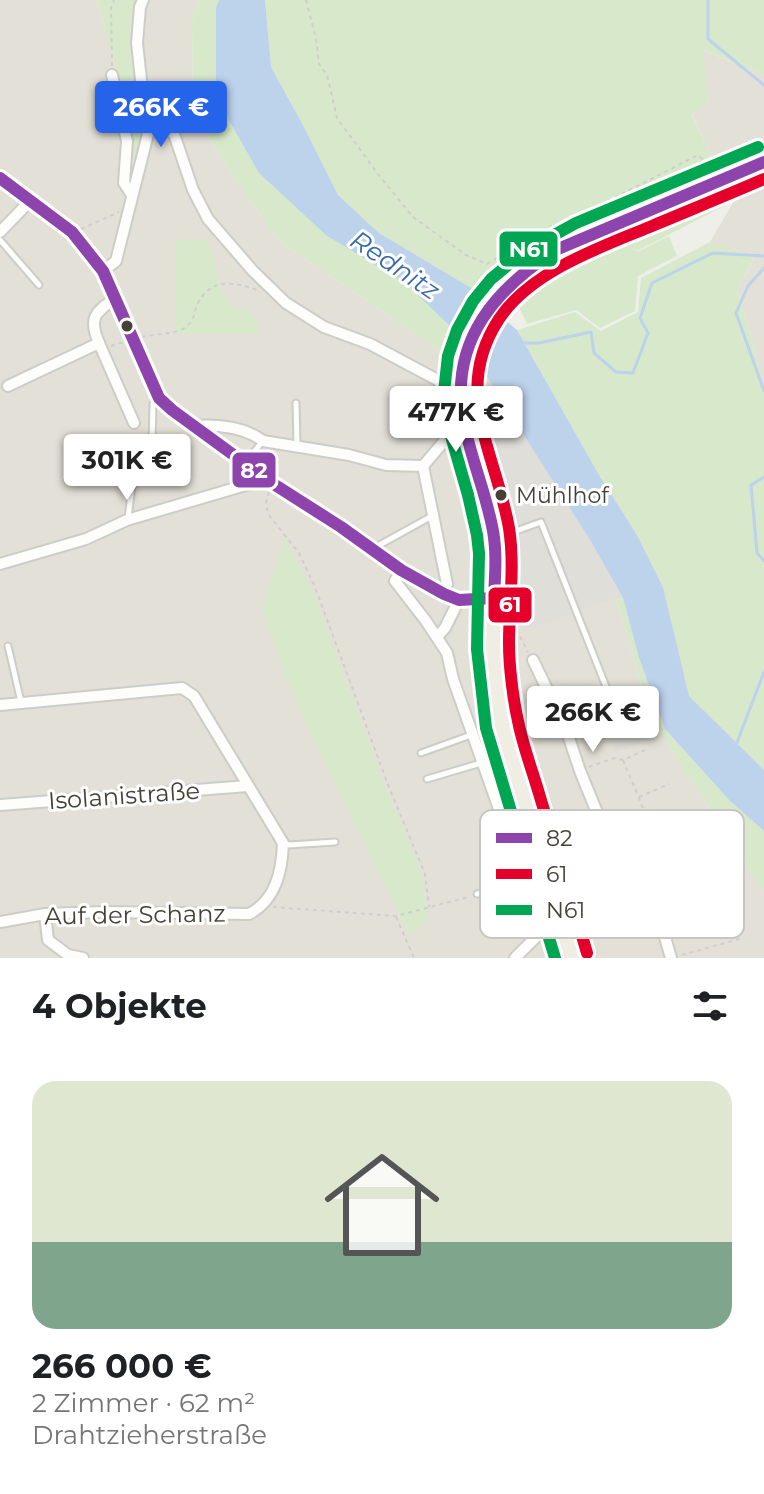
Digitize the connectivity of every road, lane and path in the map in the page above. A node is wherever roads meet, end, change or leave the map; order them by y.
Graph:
1 (114, 0) edge
2 (143, 0) edge
3 (306, 0) edge
4 (112, 75) joint
5 (152, 118) junction
6 (764, 162) edge
7 (718, 174) dead end
8 (0, 178) edge
9 (132, 195) junction
10 (30, 201) junction
11 (129, 207) junction
12 (0, 232) edge
13 (72, 232) junction
14 (0, 240) edge
15 (103, 271) junction
16 (39, 285) dead end
17 (264, 295) dead end
18 (116, 298) junction
19 (134, 339) junction
20 (101, 346) junction
21 (461, 384) junction
22 (8, 386) dead end
23 (159, 398) junction
24 (296, 403) dead end
25 (463, 419) junction
26 (134, 423) dead end
27 (194, 426) junction
28 (263, 441) junction
29 (297, 447) junction
30 (246, 462) junction
31 (423, 466) junction
32 (269, 481) junction
33 (433, 516) junction
34 (127, 520) junction
35 (494, 538) junction
36 (371, 549) junction
37 (0, 564) edge
38 (401, 570) junction
39 (444, 594) junction
40 (459, 600) junction
41 (494, 604) junction
42 (437, 637) junction
43 (8, 646) dead end
44 (11, 659) junction
45 (533, 660) joint
46 (0, 661) edge
47 (21, 703) junction
48 (0, 705) edge
49 (616, 712) dead end
50 (472, 735) junction
51 (645, 750) dead end
52 (421, 753) dead end
53 (623, 760) junction
54 (481, 763) junction
55 (580, 771) junction
56 (427, 779) dead end
57 (669, 784) dead end
58 (248, 786) junction
59 (638, 797) junction
60 (0, 805) edge
61 (527, 807) junction
62 (498, 810) edge
63 (526, 810) edge
64 (528, 810) edge
65 (596, 810) edge
66 (643, 810) edge
67 (335, 842) dead end
68 (283, 843) junction
69 (480, 893) edge
70 (477, 894) joint
71 (263, 907) junction
72 (429, 907) junction
73 (45, 914) junction
74 (396, 916) junction
75 (0, 922) edge
76 (535, 938) edge
77 (566, 938) edge
78 (665, 938) edge
79 (743, 938) dead end
80 (83, 958) edge
81 (414, 958) edge
82 (515, 958) edge
83 (572, 958) edge
84 (671, 958) edge

1 - 4 path
2 - 5 street
3 - 7 path
4 - 9 street
5 - 9 street
5 - 21 street
6 - 21 main road
8 - 10 street
9 - 11 street
10 - 12 street
10 - 13 street
11 - 13 path
11 - 15 street
13 - 15 street
14 - 16 lane
15 - 18 street
17 - 19 path
18 - 19 street
18 - 20 street
19 - 20 path
19 - 23 street
20 - 22 street
20 - 26 street
21 - 25 main road
23 - 27 street
23 - 34 lane
24 - 29 lane
25 - 31 street
25 - 35 main road
27 - 28 street
27 - 30 street
28 - 29 street
28 - 30 lane
29 - 31 street
30 - 32 street
31 - 33 street
32 - 34 street
32 - 36 street
32 - 72 path
33 - 36 lane
33 - 39 street
34 - 37 street
35 - 41 main road
35 - 49 lane
36 - 38 street
38 - 39 street
38 - 42 street
39 - 40 street
40 - 41 street
40 - 42 street
41 - 45 path
41 - 61 main road
42 - 50 street
43 - 44 lane
44 - 46 lane
44 - 47 lane
45 - 55 street
47 - 48 street
47 - 58 street
50 - 52 lane
50 - 54 street
51 - 53 path
53 - 55 path
53 - 59 path
54 - 56 lane
54 - 62 street
55 - 65 street
57 - 59 path
58 - 60 street, Isolanistraße
58 - 68 street
59 - 66 path
61 - 63 lane
61 - 64 main road
67 - 68 lane
68 - 71 street
69 - 70 lane
70 - 72 path
71 - 73 street, Auf der Schanz
71 - 74 path
72 - 74 path
73 - 75 street, Auf der Schanz
73 - 80 street
74 - 81 path
76 - 82 street
77 - 83 main road
78 - 84 street
79 - 84 path

